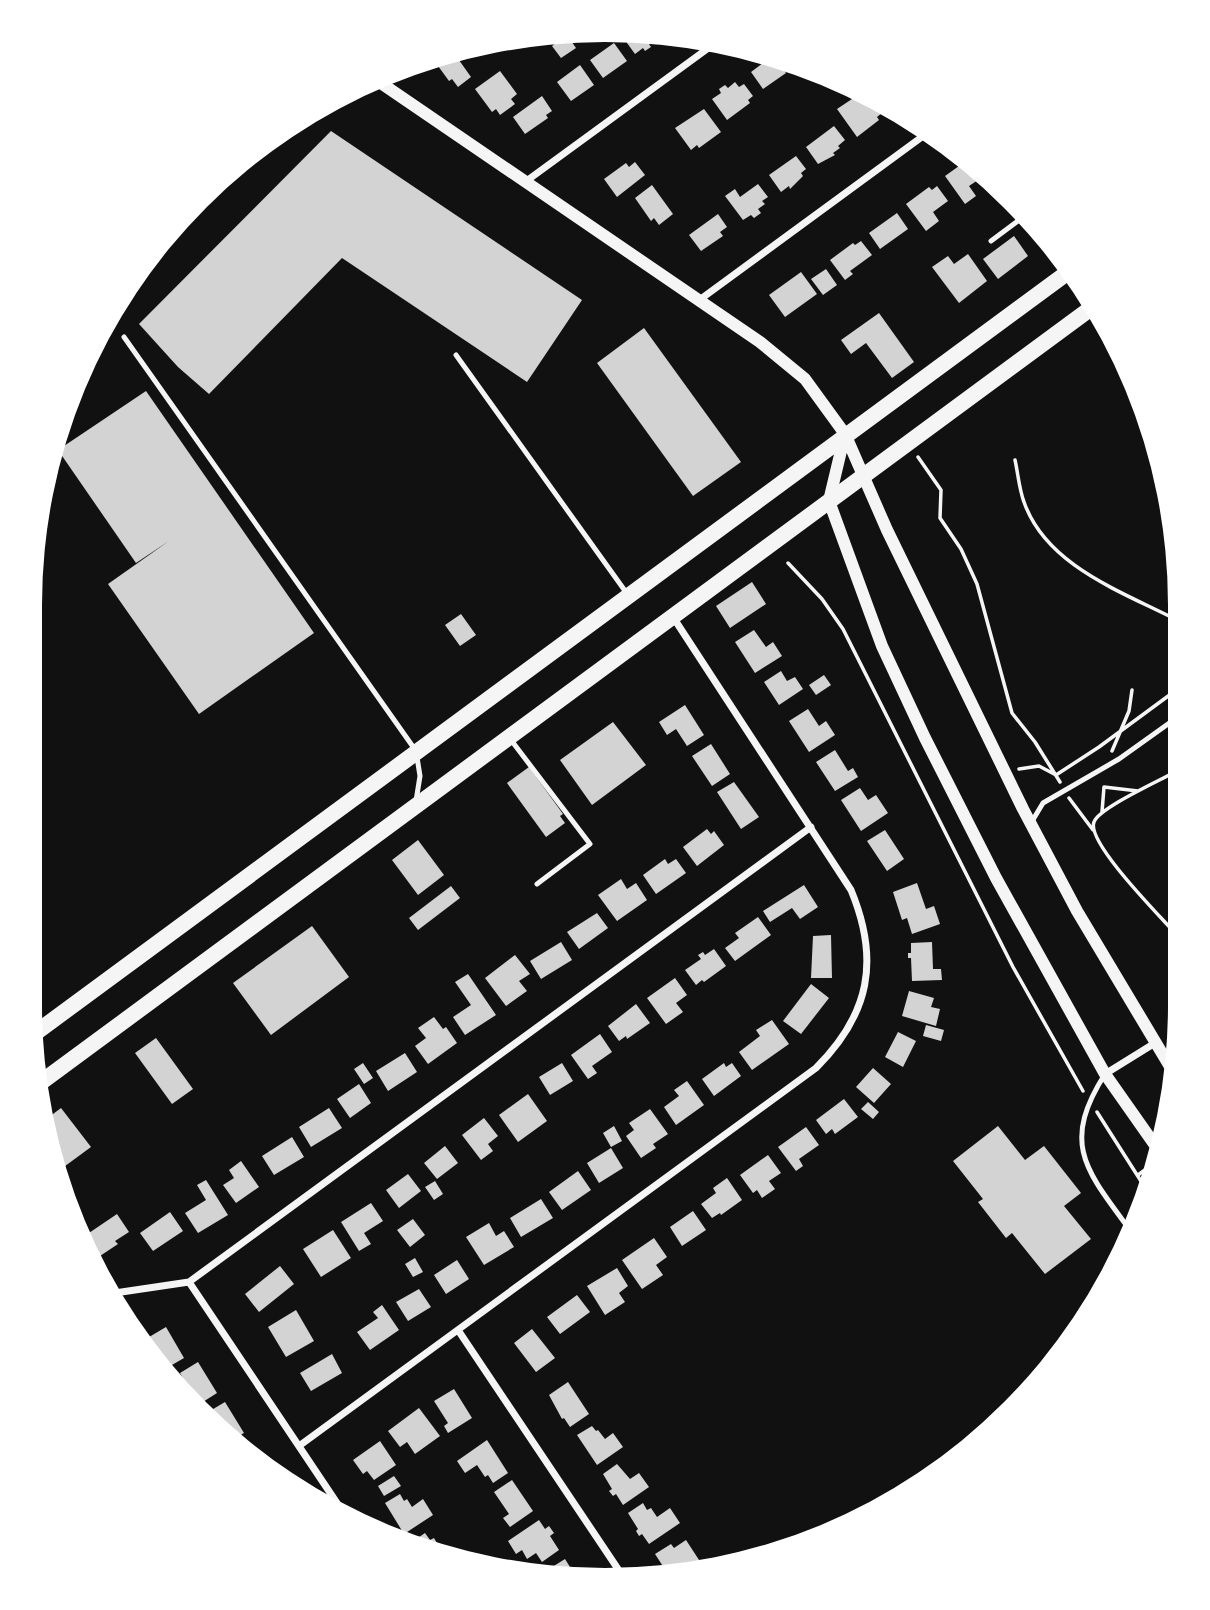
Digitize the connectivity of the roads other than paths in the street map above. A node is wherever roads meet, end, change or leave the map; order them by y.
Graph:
1 (704, 51) edge
2 (386, 87) edge
3 (920, 138) edge
4 (526, 182) junction
5 (1017, 222) edge
6 (992, 240) dead end
7 (1062, 276) edge
8 (697, 301) junction
9 (1086, 312) edge
10 (124, 337) dead end
11 (456, 355) dead end
12 (845, 434) junction
13 (862, 476) junction
14 (829, 500) junction
15 (628, 595) junction
16 (673, 616) junction
17 (1168, 724) edge
18 (509, 737) junction
19 (416, 751) junction
20 (414, 807) junction
21 (1031, 823) junction
22 (811, 827) junction
23 (537, 884) dead end
24 (43, 1028) edge
25 (1155, 1043) junction
26 (1165, 1059) edge
27 (1105, 1074) junction
28 (47, 1078) edge
29 (1151, 1140) edge
30 (1124, 1222) edge
31 (189, 1282) junction
32 (121, 1292) edge
33 (458, 1330) junction
34 (299, 1446) junction
35 (334, 1499) edge
36 (617, 1568) edge

1 - 4 street
2 - 4 street
3 - 8 street
4 - 8 street
5 - 6 lane
7 - 12 main road
8 - 12 street
9 - 13 main road
10 - 19 lane
11 - 15 lane
12 - 13 street
12 - 14 street
12 - 15 main road
13 - 14 main road
13 - 21 street
14 - 16 main road
14 - 27 street
15 - 19 main road
16 - 18 main road
16 - 22 street
17 - 21 lane
18 - 20 main road
18 - 23 lane
19 - 20 lane
19 - 24 main road
20 - 28 main road
21 - 25 street
22 - 31 street
22 - 33 street
25 - 26 street
25 - 27 street
27 - 29 street
27 - 30 lane
31 - 32 street
31 - 34 street
33 - 34 street
33 - 36 street
34 - 35 street

